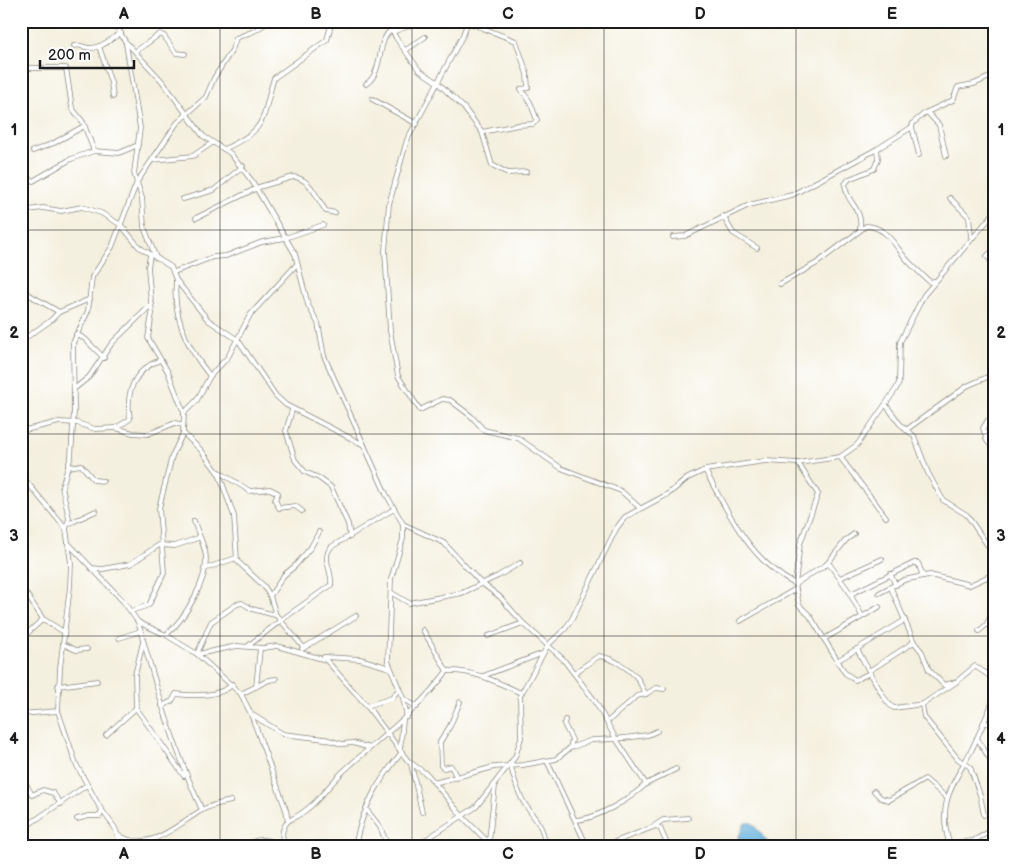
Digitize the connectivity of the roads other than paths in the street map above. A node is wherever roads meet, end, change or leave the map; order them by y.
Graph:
1 (113, 21) edge
2 (270, 21) edge
3 (332, 21) edge
4 (388, 21) edge
5 (468, 22) edge
6 (415, 24) dead end
7 (391, 31) junction
8 (121, 33) junction
9 (425, 36) dead end
10 (125, 41) junction
11 (74, 46) dead end
12 (99, 46) junction
13 (406, 50) junction
14 (136, 51) junction
15 (186, 54) dead end
16 (21, 66) edge
17 (992, 76) edge
18 (437, 82) junction
19 (366, 84) dead end
20 (994, 88) edge
21 (113, 97) dead end
22 (372, 99) dead end
23 (927, 112) junction
24 (186, 113) junction
25 (417, 124) junction
26 (84, 126) junction
27 (912, 127) junction
28 (482, 132) junction
29 (212, 143) junction
30 (138, 145) junction
31 (224, 149) junction
32 (877, 149) junction
33 (94, 151) junction
34 (33, 152) dead end
35 (919, 155) dead end
36 (946, 156) dead end
37 (153, 160) junction
38 (243, 166) junction
39 (526, 172) dead end
40 (21, 176) edge
41 (137, 182) junction
42 (256, 188) junction
43 (950, 198) dead end
44 (183, 199) dead end
45 (21, 211) edge
46 (335, 213) dead end
47 (994, 213) edge
48 (723, 216) junction
49 (196, 218) dead end
50 (121, 225) junction
51 (323, 225) dead end
52 (860, 229) junction
53 (673, 237) dead end
54 (971, 237) junction
55 (285, 238) junction
56 (757, 248) dead end
57 (994, 250) edge
58 (150, 255) junction
59 (156, 258) junction
60 (297, 264) junction
61 (994, 265) edge
62 (174, 272) junction
63 (176, 280) junction
64 (934, 281) junction
65 (780, 284) dead end
66 (21, 290) edge
67 (90, 299) junction
68 (152, 304) junction
69 (59, 312) junction
70 (76, 334) junction
71 (21, 340) edge
72 (238, 340) junction
73 (104, 358) junction
74 (160, 360) junction
75 (994, 374) edge
76 (210, 376) junction
77 (74, 388) junction
78 (886, 405) junction
79 (292, 410) junction
80 (184, 413) junction
81 (994, 418) edge
82 (73, 423) junction
83 (183, 425) junction
84 (116, 428) junction
85 (906, 430) junction
86 (21, 431) edge
87 (994, 432) edge
88 (183, 433) junction
89 (986, 438) junction
90 (364, 446) junction
91 (994, 449) edge
92 (840, 457) junction
93 (798, 464) junction
94 (68, 467) junction
95 (217, 470) junction
96 (705, 470) junction
97 (21, 475) edge
98 (103, 481) dead end
99 (640, 508) junction
100 (394, 510) junction
101 (96, 511) dead end
102 (302, 511) dead end
103 (886, 517) dead end
104 (194, 521) dead end
105 (68, 524) junction
106 (403, 524) junction
107 (66, 530) junction
108 (319, 532) dead end
109 (854, 534) dead end
110 (350, 537) junction
111 (198, 538) junction
112 (68, 543) junction
113 (162, 545) junction
114 (994, 555) edge
115 (236, 558) junction
116 (882, 560) dead end
117 (520, 563) dead end
118 (826, 565) junction
119 (90, 568) junction
120 (204, 569) junction
121 (890, 574) junction
122 (923, 576) junction
123 (840, 578) junction
124 (482, 584) junction
125 (994, 584) edge
126 (896, 585) junction
127 (21, 586) edge
128 (795, 587) junction
129 (891, 588) junction
130 (849, 592) junction
131 (879, 594) dead end
132 (270, 596) junction
133 (393, 596) junction
134 (878, 607) dead end
135 (994, 610) edge
136 (131, 611) junction
137 (276, 615) junction
138 (356, 616) dead end
139 (862, 616) junction
140 (42, 619) junction
141 (280, 620) junction
142 (905, 620) junction
143 (740, 621) dead end
144 (138, 622) junction
145 (523, 623) junction
146 (423, 630) dead end
147 (979, 630) dead end
148 (141, 631) junction
149 (64, 632) junction
150 (166, 635) junction
151 (488, 636) dead end
152 (119, 638) dead end
153 (21, 639) edge
154 (824, 639) junction
155 (143, 641) junction
156 (914, 642) junction
157 (63, 644) junction
158 (548, 645) junction
159 (248, 646) junction
160 (260, 648) junction
161 (304, 648) junction
162 (87, 649) dead end
163 (857, 649) junction
164 (298, 651) junction
165 (543, 653) junction
166 (197, 654) junction
167 (321, 657) junction
168 (837, 660) junction
169 (390, 668) junction
170 (447, 671) junction
171 (870, 672) junction
172 (574, 673) junction
173 (483, 676) junction
174 (276, 679) dead end
175 (994, 679) edge
176 (98, 682) dead end
177 (956, 682) junction
178 (233, 684) junction
179 (58, 686) junction
180 (256, 687) junction
181 (398, 689) junction
182 (664, 689) dead end
183 (521, 693) junction
184 (241, 694) junction
185 (646, 694) junction
186 (403, 698) junction
187 (994, 699) edge
188 (460, 702) dead end
189 (922, 705) junction
190 (162, 706) junction
191 (367, 706) junction
192 (417, 707) junction
193 (136, 708) junction
194 (58, 711) junction
195 (21, 714) edge
196 (251, 714) junction
197 (405, 719) junction
198 (565, 720) dead end
199 (607, 722) junction
200 (983, 723) junction
201 (994, 724) edge
202 (658, 731) dead end
203 (388, 733) junction
204 (106, 735) dead end
205 (977, 738) junction
206 (616, 739) junction
207 (370, 748) junction
208 (570, 748) junction
209 (21, 750) edge
210 (401, 751) junction
211 (547, 761) junction
212 (964, 762) junction
213 (411, 764) junction
214 (510, 766) junction
215 (994, 766) edge
216 (676, 769) dead end
217 (457, 778) junction
218 (187, 779) junction
219 (434, 783) junction
220 (495, 784) junction
221 (646, 784) junction
222 (87, 785) junction
223 (874, 791) dead end
224 (946, 796) junction
225 (231, 801) dead end
226 (61, 804) junction
227 (366, 809) junction
228 (202, 810) junction
229 (102, 811) junction
230 (422, 812) dead end
231 (984, 815) dead end
232 (462, 816) junction
233 (688, 818) dead end
234 (77, 820) dead end
235 (576, 820) junction
236 (288, 821) junction
237 (28, 825) dead end
238 (652, 827) junction
239 (994, 830) edge
240 (118, 835) junction
241 (489, 841) junction
242 (141, 843) junction
243 (950, 844) edge
244 (119, 845) edge
245 (146, 846) edge
246 (246, 846) edge
247 (284, 846) edge
248 (355, 846) edge
249 (388, 846) edge
250 (410, 846) edge
251 (492, 846) edge
252 (544, 846) edge
253 (587, 846) edge
254 (604, 846) edge
255 (668, 846) edge

1 - 8 street
2 - 24 street
3 - 31 street
4 - 7 street
5 - 18 street
5 - 28 street
6 - 7 street
7 - 13 street
7 - 19 street
8 - 10 street
8 - 12 street
9 - 13 street
10 - 14 street
10 - 30 street
11 - 12 street
12 - 21 street
13 - 18 street
14 - 15 street
14 - 24 street
16 - 26 street
17 - 20 street
17 - 23 street
18 - 25 street
18 - 28 street
22 - 25 street
23 - 27 street
23 - 36 street
24 - 29 street
24 - 37 street
25 - 99 street
26 - 33 street
26 - 34 street
27 - 32 street
27 - 35 street
28 - 39 street
29 - 31 street
29 - 37 street
30 - 33 street
30 - 41 street
31 - 38 street
32 - 48 street
32 - 52 street
33 - 40 street
37 - 41 street
38 - 42 street
38 - 44 street
41 - 50 street
41 - 59 street
42 - 46 street
42 - 49 street
42 - 55 street
43 - 54 street
45 - 50 street
47 - 54 street
48 - 53 street
48 - 56 street
50 - 58 street
50 - 67 street
51 - 55 street
52 - 64 street
52 - 65 street
54 - 64 street
55 - 60 street
55 - 62 street
57 - 61 street
58 - 59 street
58 - 68 street
59 - 62 street
60 - 72 street
60 - 90 street
62 - 63 street
63 - 72 street
63 - 76 street
64 - 78 street
66 - 69 street
67 - 69 street
67 - 70 street
68 - 73 street
68 - 74 street
69 - 71 street
70 - 73 street
70 - 77 street
72 - 76 street
72 - 79 street
73 - 77 street
74 - 80 street
74 - 84 street
75 - 85 street
76 - 80 street
77 - 82 street
78 - 85 street
78 - 92 street
79 - 90 street
79 - 110 street
80 - 83 street
81 - 89 street
82 - 84 street
82 - 86 street
82 - 94 street
83 - 84 street
83 - 88 street
85 - 114 street
87 - 89 street
88 - 95 street
88 - 113 street
89 - 91 street
90 - 100 street
92 - 93 street
92 - 103 street
93 - 96 street
93 - 128 street
94 - 98 street
94 - 105 street
95 - 102 street
95 - 115 street
96 - 99 street
96 - 128 street
97 - 107 street
99 - 158 street
100 - 106 street
100 - 110 street
101 - 105 street
104 - 111 street
105 - 107 street
106 - 124 street
106 - 133 street
107 - 112 street
108 - 132 street
109 - 118 street
110 - 141 street
111 - 113 street
111 - 120 street
112 - 119 street
112 - 149 street
113 - 119 street
113 - 136 street
115 - 120 street
115 - 132 street
116 - 123 street
117 - 124 street
118 - 123 street
118 - 128 street
119 - 136 street
120 - 150 street
121 - 122 street
121 - 126 street
121 - 130 street
122 - 125 street
122 - 126 street
123 - 130 street
124 - 133 street
124 - 145 street
126 - 129 street
127 - 140 street
128 - 143 street
128 - 154 street
129 - 131 street
129 - 142 street
130 - 139 street
132 - 137 street
133 - 169 street
134 - 139 street
135 - 147 street
136 - 144 street
137 - 141 street
137 - 166 street
138 - 161 street
139 - 154 street
140 - 149 street
140 - 153 street
141 - 159 street
141 - 161 street
142 - 156 street
142 - 163 street
144 - 148 street
144 - 150 street
145 - 151 street
145 - 158 street
146 - 170 street
148 - 152 street
148 - 155 street
149 - 157 street
150 - 166 street
154 - 168 street
155 - 190 street
155 - 193 street
156 - 171 street
156 - 177 street
157 - 162 street
157 - 179 street
158 - 165 street
158 - 172 street
159 - 160 street
159 - 166 street
160 - 164 street
160 - 180 street
161 - 164 street
163 - 168 street
163 - 171 street
164 - 167 street
165 - 173 street
165 - 183 street
166 - 178 street
167 - 169 street
167 - 191 street
168 - 171 street
169 - 181 street
170 - 173 street
170 - 192 street
171 - 189 street
172 - 185 street
172 - 199 street
173 - 183 street
174 - 180 street
175 - 177 street
176 - 179 street
177 - 189 street
178 - 184 street
178 - 190 street
179 - 194 street
180 - 184 street
181 - 186 street
181 - 191 street
182 - 185 street
183 - 214 street
184 - 196 street
185 - 199 street
186 - 192 street
186 - 197 street
187 - 200 street
188 - 217 street
189 - 212 street
190 - 218 street
191 - 203 street
192 - 197 street
193 - 204 street
193 - 218 street
194 - 195 street
194 - 222 street
196 - 207 street
196 - 236 street
197 - 203 street
197 - 210 street
198 - 208 street
199 - 206 street
200 - 201 street
200 - 205 street
202 - 206 street
203 - 207 street
203 - 210 street
205 - 212 street
205 - 215 street
206 - 208 street
206 - 221 street
207 - 236 street
208 - 211 street
209 - 226 street
210 - 213 street
210 - 227 street
211 - 214 street
211 - 235 street
212 - 224 street
212 - 231 street
213 - 219 street
213 - 230 street
214 - 217 street
214 - 220 street
214 - 252 street
216 - 221 street
217 - 219 street
218 - 228 street
219 - 232 street
220 - 232 street
220 - 241 street
221 - 235 street
222 - 226 street
222 - 229 street
223 - 224 street
224 - 243 street
225 - 228 street
226 - 237 street
227 - 248 street
227 - 249 street
228 - 242 street
229 - 234 street
229 - 240 street
232 - 241 street
232 - 250 street
233 - 238 street
235 - 253 street
236 - 247 street
238 - 254 street
238 - 255 street
239 - 243 street
240 - 242 street
240 - 244 street
241 - 251 street
242 - 245 street
246 - 247 street

